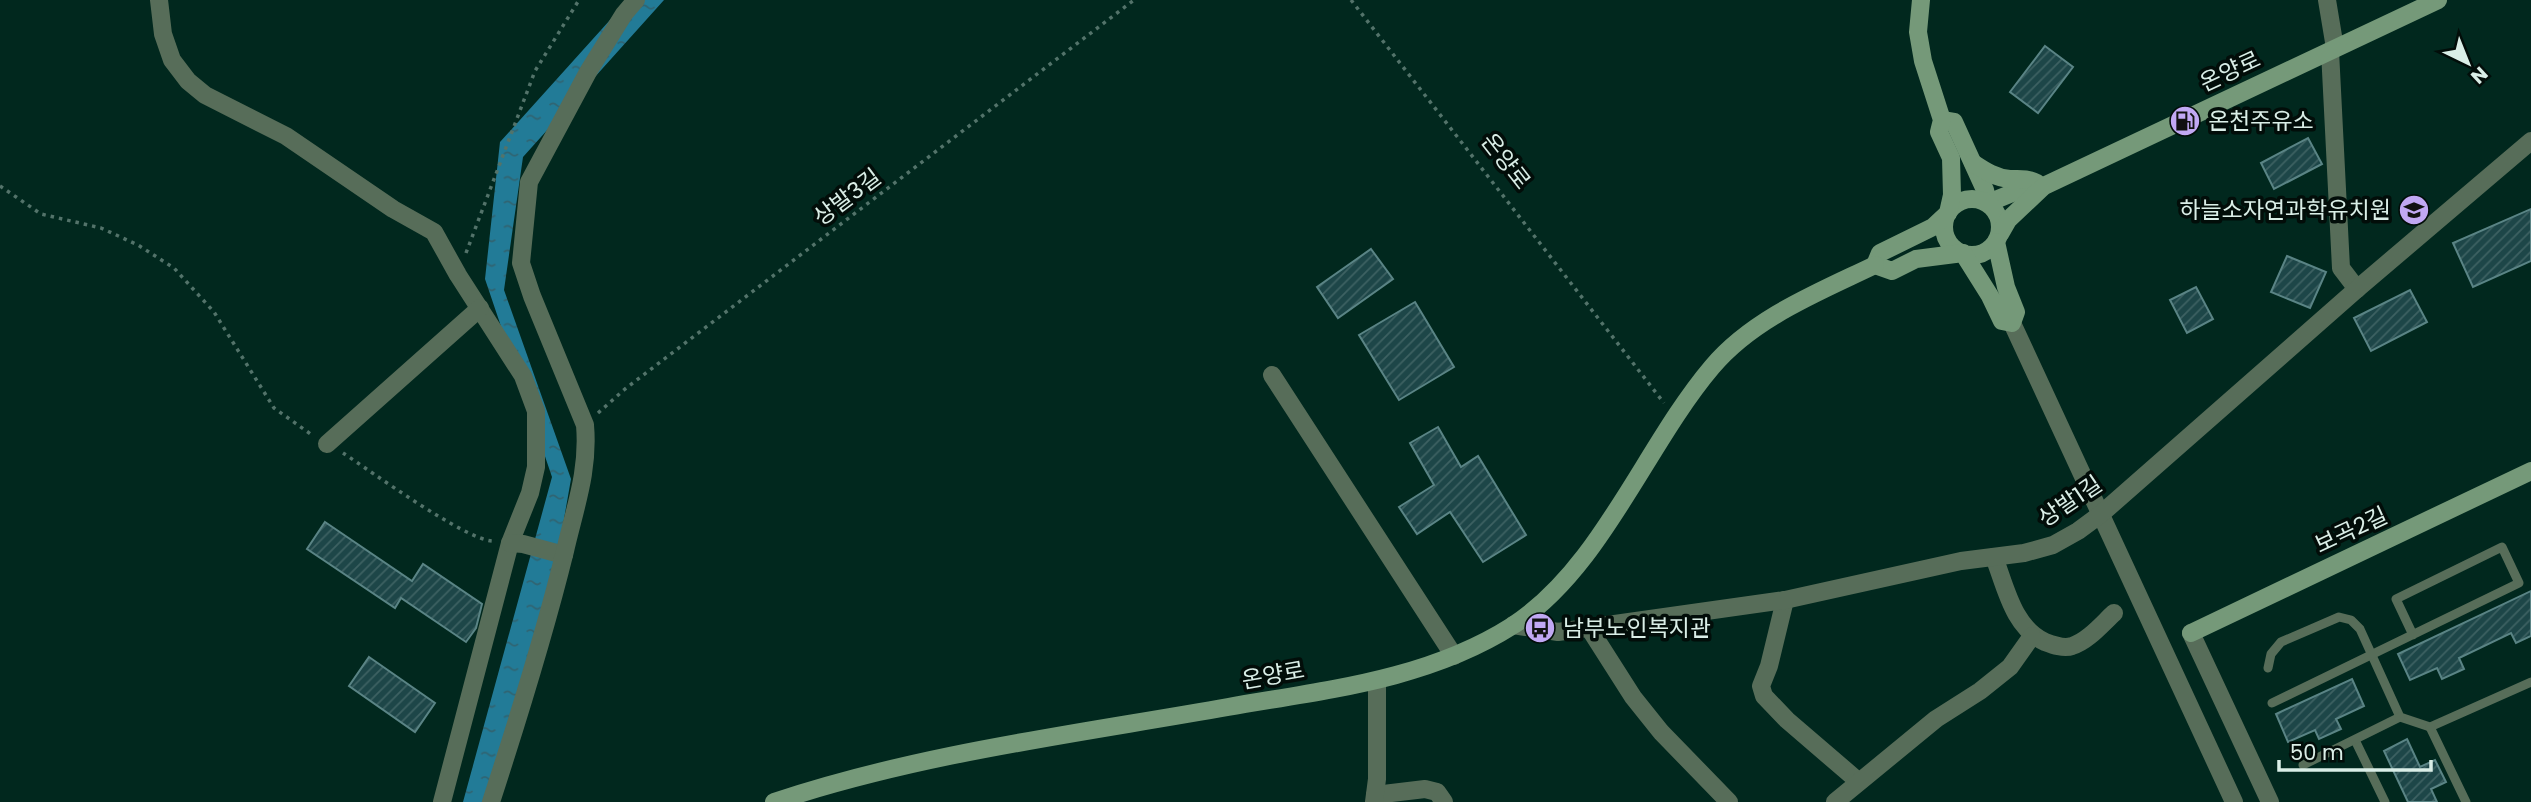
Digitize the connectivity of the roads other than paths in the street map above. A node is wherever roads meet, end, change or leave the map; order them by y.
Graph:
1 (159, 0) edge
2 (636, 0) edge
3 (1921, 0) edge
4 (2327, 0) edge
5 (2438, 0) edge
6 (2333, 50) junction
7 (1942, 120) junction
8 (2531, 141) edge
9 (1973, 163) junction
10 (2043, 186) junction
11 (1987, 203) junction
12 (1948, 213) junction
13 (1998, 238) junction
14 (1962, 253) junction
15 (1875, 265) junction
16 (2357, 289) junction
17 (480, 308) junction
18 (2012, 323) junction
19 (1272, 375) dead end
20 (327, 443) road end
21 (2531, 471) edge
22 (2101, 514) junction
23 (517, 543) junction
24 (559, 553) junction
25 (1994, 557) junction
26 (1785, 600) junction
27 (2114, 613) dead end
28 (1513, 625) junction
29 (1589, 628) junction
30 (2191, 633) joint
31 (2413, 635) junction
32 (2032, 636) junction
33 (2372, 655) junction
34 (1454, 656) junction
35 (2268, 668) dead end
36 (1377, 681) junction
37 (2531, 682) edge
38 (2272, 703) dead end
39 (2400, 717) junction
40 (2430, 727) junction
41 (2355, 740) junction
42 (2303, 765) dead end
43 (1858, 781) junction
44 (1374, 798) edge
45 (443, 802) edge
46 (491, 802) edge
47 (777, 802) edge
48 (1444, 802) edge
49 (1729, 802) edge
50 (1835, 802) edge
51 (2234, 802) edge
52 (2270, 802) edge
53 (2385, 802) edge
54 (2466, 802) edge

1 - 17 street
2 - 24 street
3 - 7 main road
4 - 6 street
5 - 6 main road, 온양로
6 - 10 main road, 온양로
6 - 16 street
7 - 9 main road
7 - 12 main road
8 - 16 street, 상발1길
9 - 10 main road
9 - 11 main road
10 - 11 main road
10 - 13 main road
11 - 12 main road
11 - 13 main road
12 - 14 main road
12 - 15 main road
13 - 14 main road
13 - 18 main road
14 - 15 main road
14 - 18 main road
15 - 28 main road, 온양로
16 - 22 street, 상발1길
17 - 20 street
17 - 23 street
18 - 22 street
19 - 34 street
21 - 30 main road, 보곡2길
22 - 25 street, 상발1길
22 - 51 street
23 - 24 street
23 - 45 street
24 - 46 street
25 - 26 street, 상발1길
25 - 32 street
26 - 29 street, 상발1길
26 - 43 street
27 - 32 street
28 - 29 street, 상발1길
28 - 34 main road, 온양로
29 - 49 street
30 - 52 street
31 - 31 lane
31 - 33 lane
32 - 43 street
33 - 35 lane
33 - 38 lane
33 - 39 lane
34 - 36 main road, 온양로
36 - 44 street
36 - 47 main road, 온양로
37 - 40 lane
39 - 40 lane
39 - 41 lane
40 - 54 lane
41 - 42 lane
41 - 53 lane
43 - 50 street
44 - 48 street

